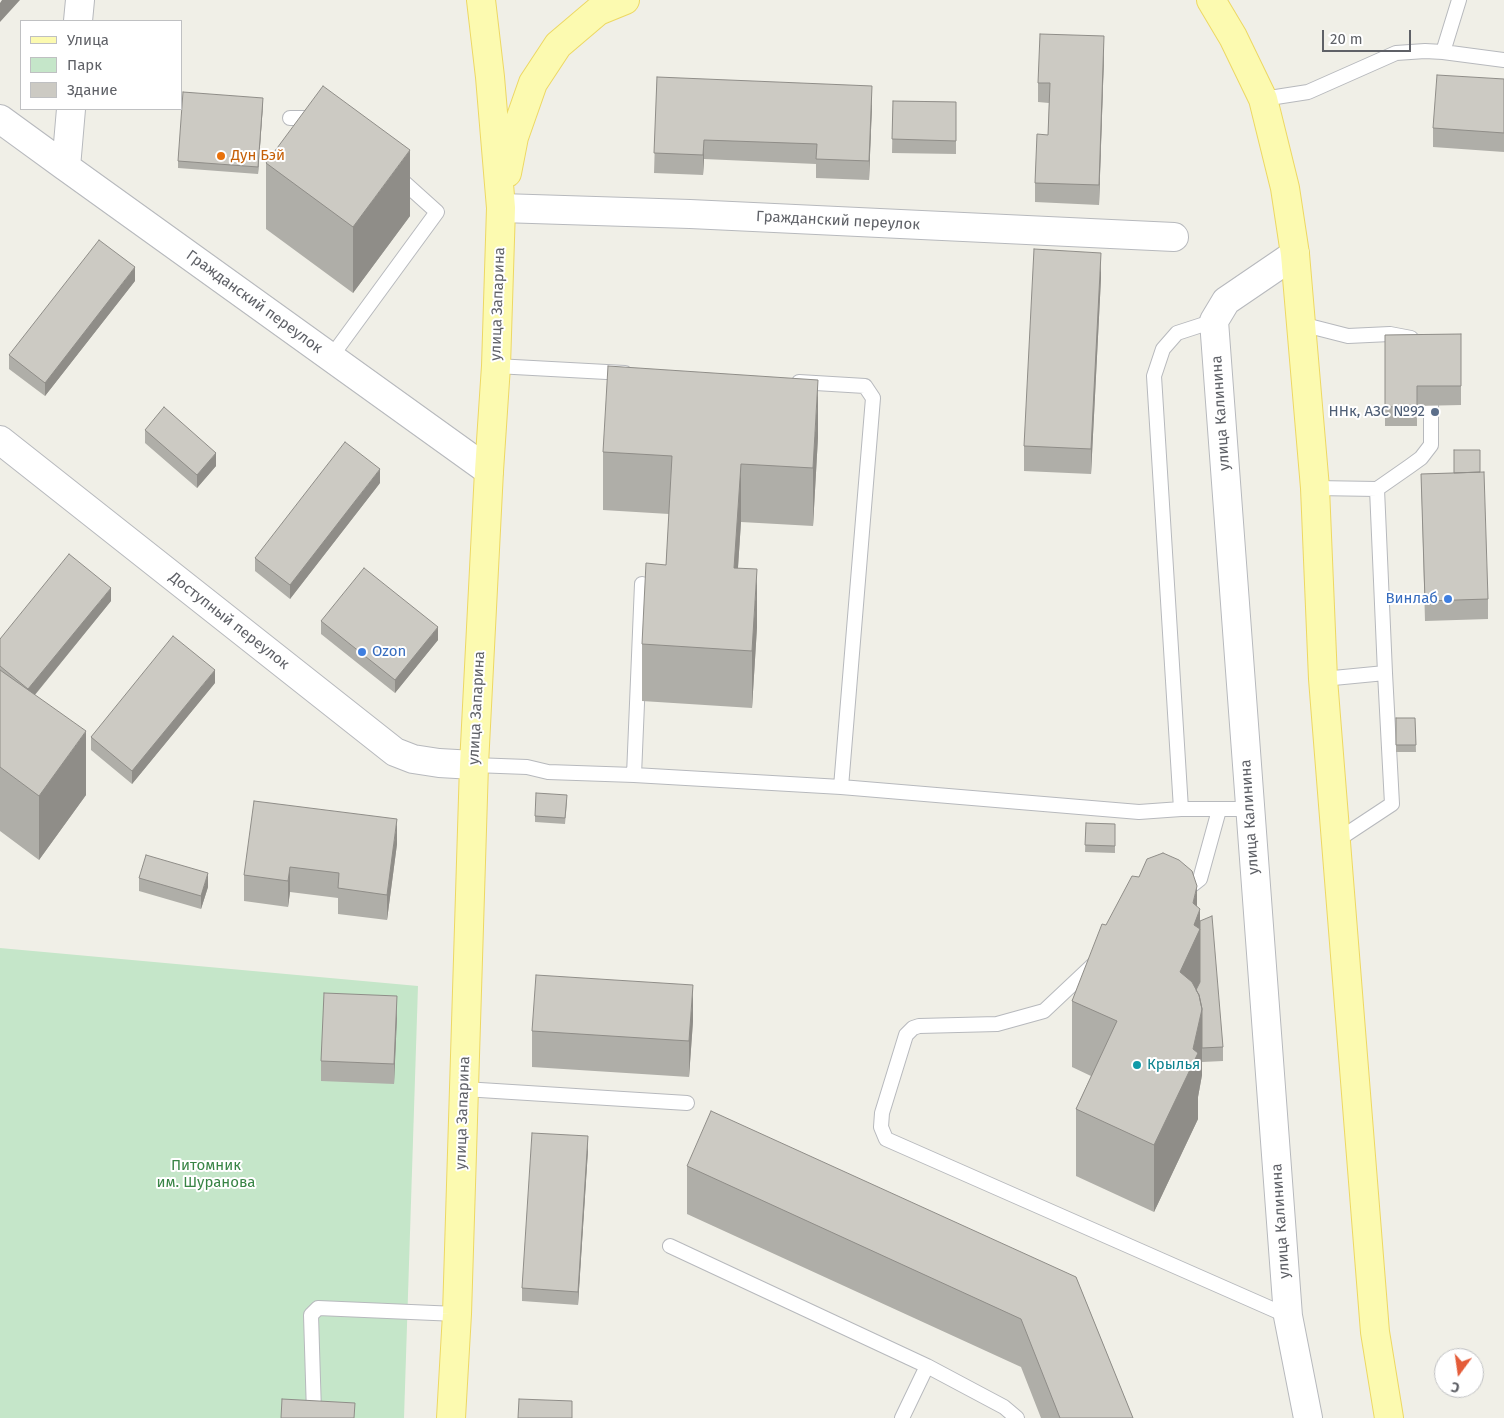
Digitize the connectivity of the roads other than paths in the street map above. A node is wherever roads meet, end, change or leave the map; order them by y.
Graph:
1 (80, 0) edge
2 (481, 0) edge
3 (625, 0) edge
4 (1211, 0) edge
5 (1459, 0) edge
6 (78, 20) edge
7 (1443, 52) junction
8 (1504, 60) edge
9 (1263, 99) junction
10 (71, 110) edge
11 (290, 118) dead end
12 (334, 118) edge
13 (0, 119) edge
14 (386, 165) edge
15 (66, 167) junction
16 (501, 208) junction
17 (1174, 237) dead end
18 (1295, 254) junction
19 (1214, 321) junction
20 (1301, 324) junction
21 (1424, 343) edge
22 (330, 357) junction
23 (496, 366) junction
24 (642, 374) edge
25 (787, 382) edge
26 (1432, 406) edge
27 (0, 440) edge
28 (489, 471) junction
29 (1315, 488) junction
30 (1377, 489) junction
31 (642, 584) dead end
32 (1385, 673) junction
33 (1323, 678) junction
34 (474, 765) junction
35 (634, 775) junction
36 (841, 787) junction
37 (1181, 809) junction
38 (1250, 809) junction
39 (1219, 810) junction
40 (1336, 841) junction
41 (1170, 902) edge
42 (1105, 954) edge
43 (464, 1089) junction
44 (687, 1103) dead end
45 (670, 1246) dead end
46 (457, 1314) junction
47 (1288, 1316) junction
48 (927, 1366) junction
49 (314, 1413) edge
50 (451, 1418) edge
51 (902, 1418) edge
52 (1017, 1418) edge
53 (1308, 1418) edge
54 (1389, 1418) edge

1 - 6 street
2 - 16 main road, улица Запарина
3 - 16 main road
4 - 9 main road
5 - 7 lane
7 - 8 lane
7 - 9 lane
9 - 18 main road
10 - 15 street
11 - 12 lane
13 - 15 street, Гражданский переулок
14 - 22 lane
15 - 22 street, Гражданский переулок
16 - 17 street, Гражданский переулок
16 - 23 main road, улица Запарина
18 - 19 street
18 - 20 main road
19 - 37 lane
19 - 38 street, улица Калинина
20 - 21 lane
20 - 29 main road
22 - 28 street, Гражданский переулок
23 - 24 lane
23 - 28 main road, улица Запарина
25 - 36 lane
26 - 30 lane
27 - 34 street, Доступный переулок
28 - 34 main road, улица Запарина
29 - 30 lane
29 - 33 main road
30 - 32 lane
31 - 35 lane
32 - 33 lane
32 - 40 lane
33 - 40 main road
34 - 35 lane
34 - 43 main road, улица Запарина
35 - 36 lane
36 - 37 lane
37 - 39 lane
38 - 39 lane
38 - 47 street, улица Калинина
39 - 41 lane
40 - 54 main road
42 - 47 lane
43 - 44 lane
43 - 46 main road, улица Запарина
45 - 48 lane
46 - 49 lane
46 - 50 main road, улица Запарина
47 - 53 street, улица Калинина
48 - 51 lane
48 - 52 lane

